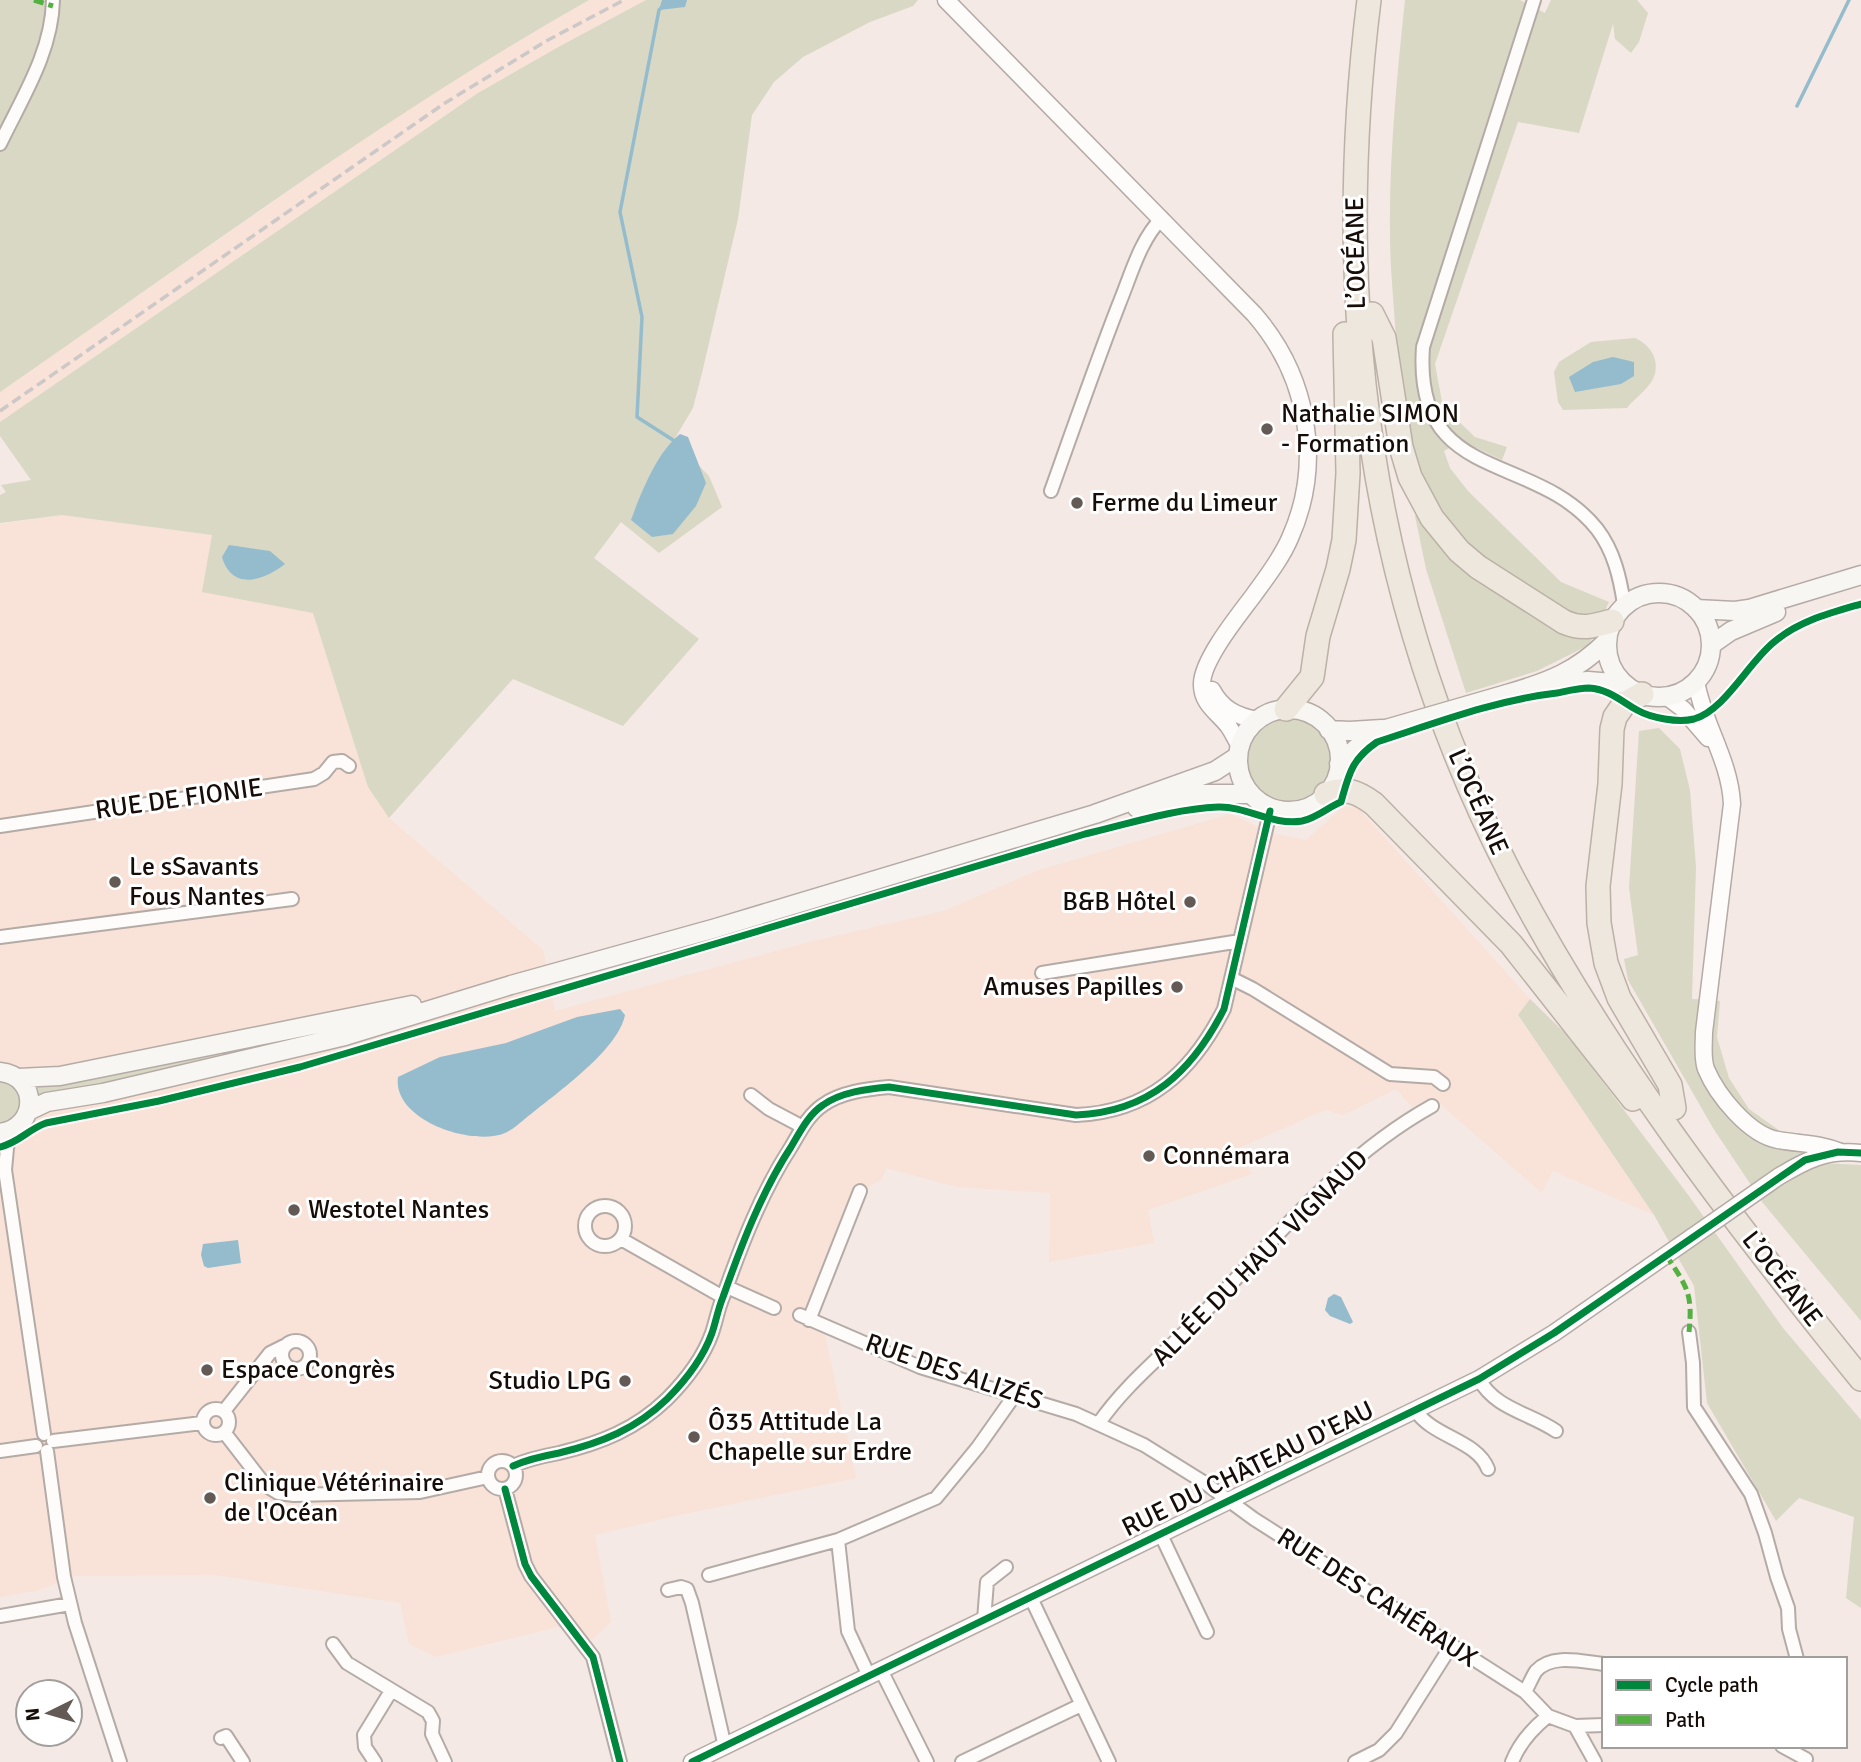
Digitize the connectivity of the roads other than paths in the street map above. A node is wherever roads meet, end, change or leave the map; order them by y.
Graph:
1 (53, 0) edge
2 (946, 0) edge
3 (1369, 0) edge
4 (1385, 0) edge
5 (1534, 0) edge
6 (0, 144) edge
7 (1354, 211) junction
8 (1162, 218) junction
9 (1372, 314) junction
10 (1051, 492) dead end
11 (1861, 575) edge
12 (1861, 587) edge
13 (1696, 609) junction
14 (1614, 622) junction
15 (1711, 645) junction
16 (1210, 662) junction
17 (1696, 681) junction
18 (1539, 685) junction
19 (1633, 689) junction
20 (1666, 696) junction
21 (1286, 709) junction
22 (1257, 720) junction
23 (1386, 729) junction
24 (1329, 730) junction
25 (1239, 751) junction
26 (1722, 756) junction
27 (1339, 764) junction
28 (349, 766) dead end
29 (1251, 794) junction
30 (1326, 794) junction
31 (1271, 808) junction
32 (1095, 814) junction
33 (0, 826) edge
34 (292, 899) dead end
35 (0, 937) edge
36 (1240, 941) junction
37 (1042, 973) dead end
38 (1233, 979) junction
39 (511, 985) junction
40 (6, 1072) edge
41 (1443, 1084) dead end
42 (751, 1096) dead end
43 (1432, 1106) dead end
44 (1674, 1108) junction
45 (28, 1111) junction
46 (803, 1127) junction
47 (6, 1131) edge
48 (1777, 1140) junction
49 (1796, 1141) junction
50 (1841, 1152) junction
51 (1861, 1153) edge
52 (1800, 1163) junction
53 (3, 1165) edge
54 (1705, 1178) junction
55 (860, 1191) dead end
56 (621, 1240) dead end
57 (725, 1292) junction
58 (774, 1308) dead end
59 (1689, 1332) dead end
60 (284, 1346) junction
61 (1861, 1354) edge
62 (284, 1363) junction
63 (260, 1364) junction
64 (1479, 1379) junction
65 (1861, 1379) edge
66 (1014, 1396) junction
67 (224, 1411) junction
68 (1416, 1411) junction
69 (202, 1423) junction
70 (1099, 1423) junction
71 (1556, 1431) dead end
72 (225, 1432) junction
73 (45, 1443) junction
74 (0, 1451) edge
75 (513, 1465) junction
76 (1488, 1469) dead end
77 (488, 1478) junction
78 (505, 1489) junction
79 (1229, 1502) junction
80 (1161, 1535) junction
81 (838, 1540) junction
82 (1006, 1567) dead end
83 (709, 1576) dead end
84 (668, 1590) dead end
85 (1031, 1598) junction
86 (70, 1604) junction
87 (0, 1616) edge
88 (984, 1620) junction
89 (1207, 1632) dead end
90 (333, 1644) dead end
91 (1451, 1646) junction
92 (1796, 1657) edge
93 (1602, 1664) edge
94 (875, 1673) junction
95 (391, 1691) junction
96 (1525, 1692) junction
97 (1081, 1704) junction
98 (1548, 1716) junction
99 (1602, 1725) edge
100 (1575, 1726) junction
101 (221, 1738) dead end
102 (725, 1747) junction
103 (1787, 1748) edge
104 (1805, 1756) edge
105 (120, 1762) edge
106 (243, 1762) edge
107 (375, 1762) edge
108 (446, 1762) edge
109 (620, 1762) edge
110 (692, 1762) edge
111 (926, 1762) edge
112 (962, 1762) edge
113 (1109, 1762) edge
114 (1355, 1762) edge
115 (1512, 1762) edge
116 (1595, 1762) edge

1 - 6 street
2 - 8 street
3 - 7 highway, L’OCÉANE
4 - 9 highway, L’OCÉANE
5 - 14 street
7 - 21 highway
7 - 54 highway, L’OCÉANE
8 - 10 street
8 - 16 street
9 - 14 highway
9 - 44 highway, L’OCÉANE
11 - 13 main road
12 - 15 main road
13 - 14 main road
13 - 15 main road
14 - 18 main road
14 - 19 main road
15 - 17 main road
16 - 22 street
16 - 25 street
17 - 20 main road
17 - 26 street
18 - 19 main road
18 - 23 main road, bridge
19 - 20 main road
19 - 44 highway
20 - 26 street
21 - 22 main road
21 - 24 main road
22 - 25 main road
23 - 24 main road
23 - 27 main road
24 - 27 main road
25 - 29 main road
25 - 32 main road
26 - 48 street
27 - 30 main road
28 - 33 street, RUE DE FIONIE
29 - 31 main road
29 - 32 main road
30 - 31 main road
30 - 54 highway
31 - 36 street
32 - 39 main road
34 - 35 street
36 - 37 street
36 - 38 street
38 - 41 street
38 - 46 street
39 - 40 main road
39 - 45 main road
40 - 45 main road
42 - 46 street
43 - 70 street, ALLÉE DU HAUT VIGNAUD
44 - 61 highway, L’OCÉANE
45 - 47 main road
46 - 57 street
47 - 53 street
48 - 49 street
48 - 52 street
49 - 50 street
49 - 52 street
50 - 51 street
50 - 52 street
52 - 64 street, RUE DU CHÂTEAU D'EAU, bridge
53 - 73 street
54 - 65 highway, L’OCÉANE
55 - 66 street, RUE DES ALIZÉS
56 - 57 street
57 - 58 street
57 - 75 street
59 - 92 street
60 - 62 street
60 - 62 street
60 - 63 street
62 - 63 street
63 - 67 street
64 - 68 street, RUE DU CHÂTEAU D'EAU
64 - 71 street
66 - 70 street, RUE DES ALIZÉS
66 - 81 street
67 - 69 street
67 - 72 street
68 - 76 street
68 - 79 street, RUE DU CHÂTEAU D'EAU
69 - 72 street
69 - 73 street
70 - 79 street, RUE DES ALIZÉS
72 - 77 street
73 - 74 street
73 - 86 street
75 - 77 street
75 - 78 street
77 - 78 street
78 - 109 street
79 - 80 street, RUE DU CHÂTEAU D'EAU
79 - 91 street, RUE DES CAHÉRAUX
80 - 85 street, RUE DU CHÂTEAU D'EAU
80 - 89 street
81 - 83 street
81 - 94 street
82 - 88 street
84 - 102 street
85 - 88 street, RUE DU CHÂTEAU D'EAU
85 - 97 street
86 - 87 street
86 - 105 street
88 - 94 street, RUE DU CHÂTEAU D'EAU
90 - 95 street
91 - 96 street, RUE DES CAHÉRAUX
91 - 114 street
93 - 96 street
94 - 102 street, RUE DU CHÂTEAU D'EAU
94 - 111 street
95 - 107 street
95 - 108 street
96 - 98 street, RUE DES CAHÉRAUX
97 - 112 street
97 - 113 street
98 - 100 street, RUE DES CAHÉRAUX
98 - 115 street
99 - 100 street
100 - 116 street
101 - 106 street
102 - 110 street, RUE DU CHÂTEAU D'EAU
103 - 104 street

